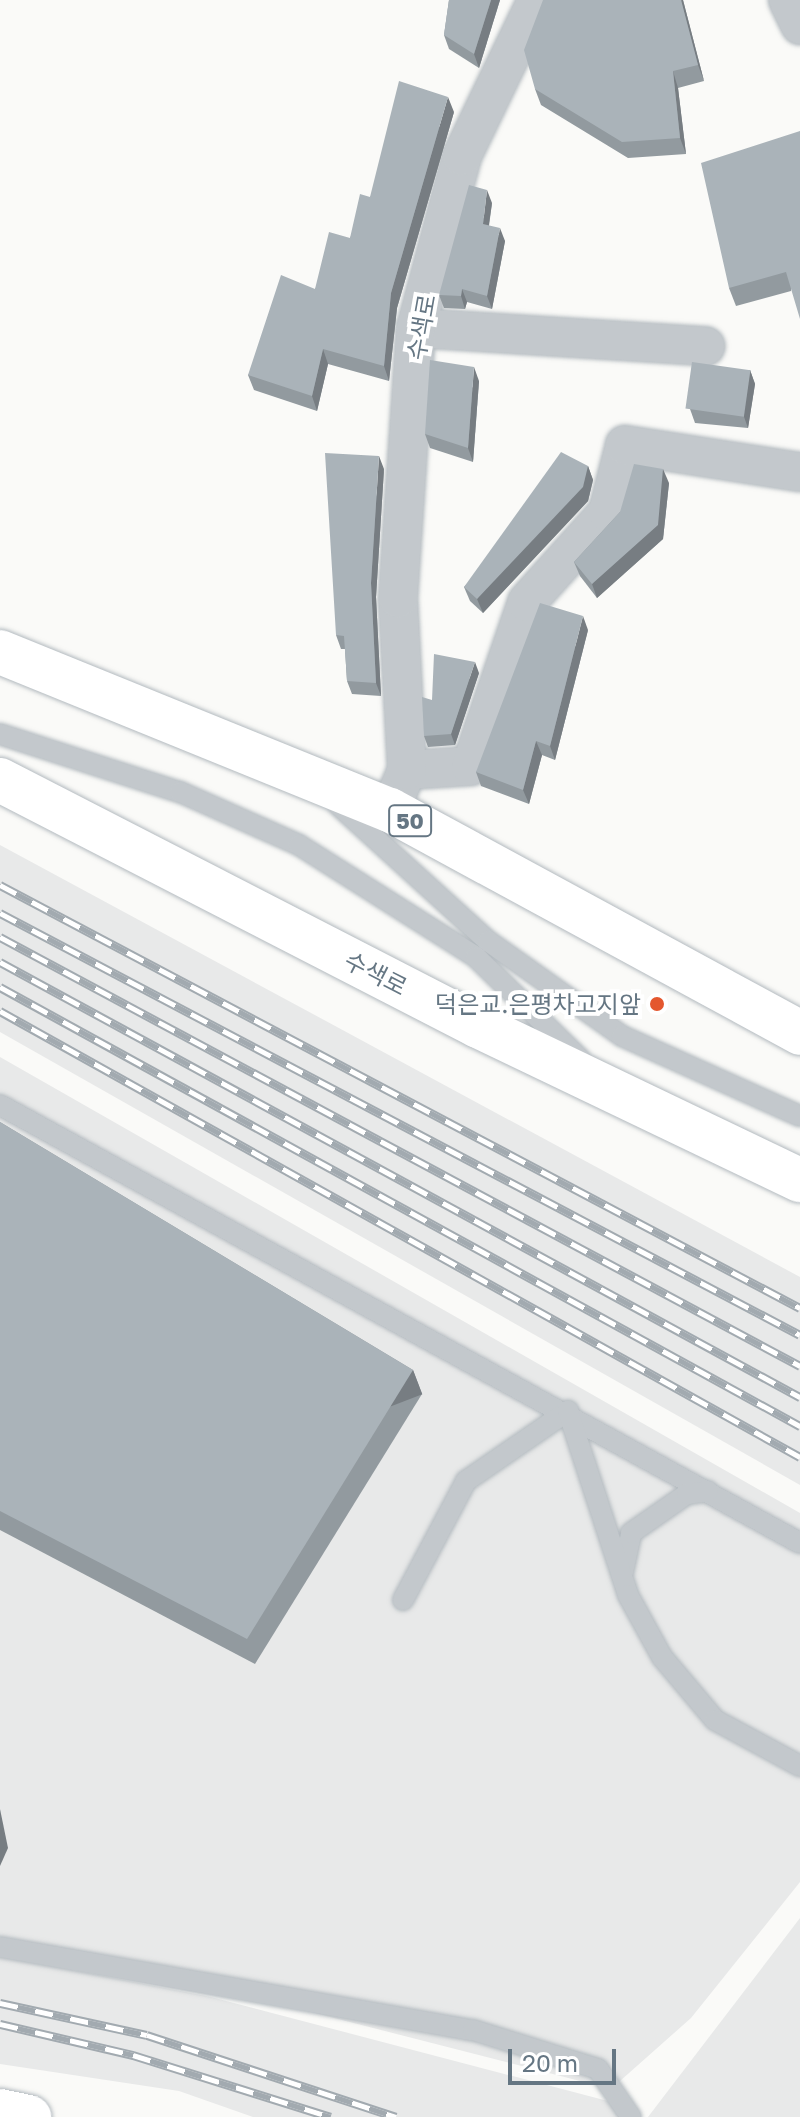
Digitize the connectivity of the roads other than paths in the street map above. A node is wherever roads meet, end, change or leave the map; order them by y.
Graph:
1 (537, 0) edge
2 (788, 0) edge
3 (800, 25) edge
4 (416, 328) junction
5 (705, 346) dead end
6 (800, 472) edge
7 (0, 652) edge
8 (0, 734) edge
9 (407, 770) junction
10 (303, 773) junction
11 (0, 780) edge
12 (390, 810) junction
13 (800, 1033) edge
14 (604, 1083) junction
15 (0, 1105) edge
16 (800, 1116) edge
17 (800, 1180) edge
18 (568, 1411) junction
19 (708, 1491) junction
20 (800, 1543) edge
21 (625, 1586) junction
22 (403, 1600) dead end
23 (800, 1766) edge
24 (0, 1947) edge
25 (0, 2111) edge
26 (29, 2117) edge
27 (631, 2117) edge

1 - 4 street, 수색로
2 - 3 street
4 - 5 street
4 - 9 street, 수색로
6 - 9 street
7 - 10 main road, 50
8 - 14 lane
9 - 12 street, 수색로
10 - 12 main road, 50
10 - 16 lane
11 - 14 main road, 수색로
12 - 13 main road, 50
14 - 17 main road, 수색로
15 - 18 lane
18 - 19 lane
18 - 21 lane
18 - 22 lane
19 - 20 lane
19 - 21 lane
21 - 23 lane
24 - 27 lane
25 - 26 main road

